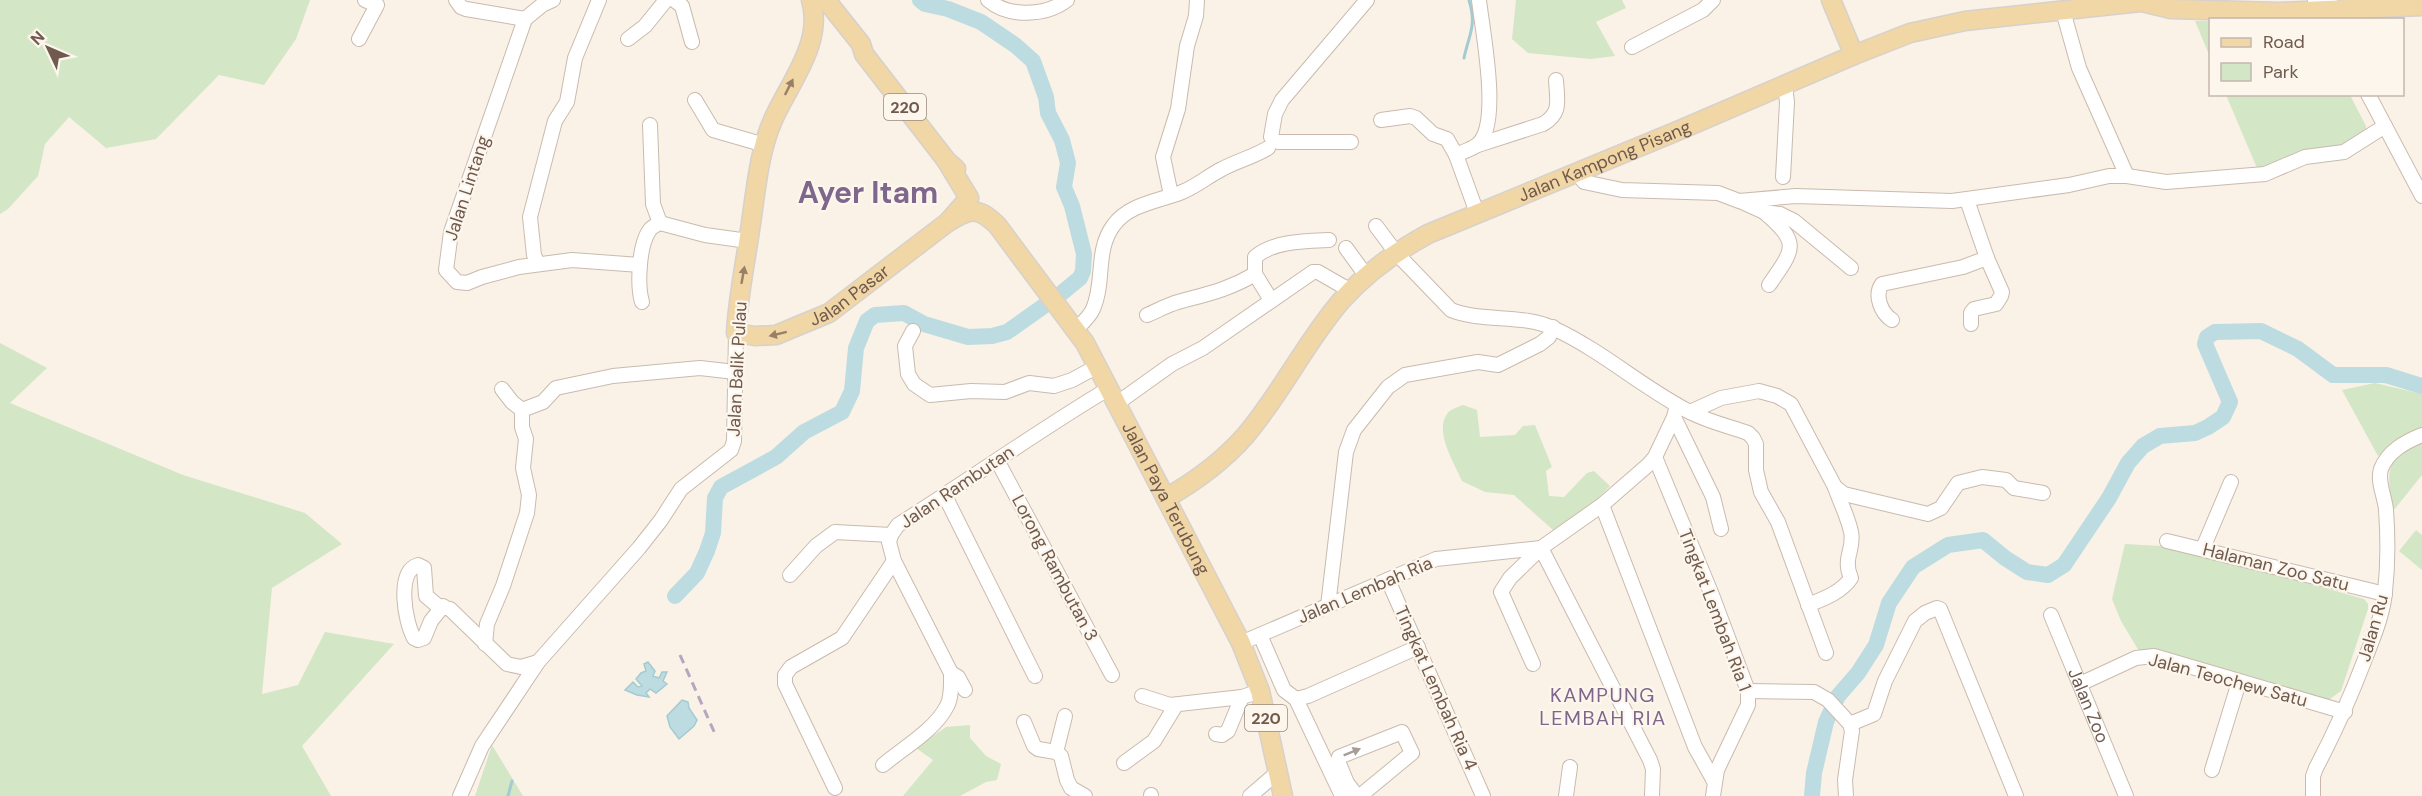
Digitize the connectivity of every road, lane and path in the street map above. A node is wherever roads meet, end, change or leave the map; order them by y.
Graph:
1 (365, 0) edge
2 (456, 0) edge
3 (553, 0) edge
4 (599, 0) edge
5 (666, 0) edge
6 (674, 0) edge
7 (812, 0) edge
8 (826, 0) edge
9 (988, 0) edge
10 (1067, 0) edge
11 (1197, 0) edge
12 (1367, 0) edge
13 (1479, 0) edge
14 (1713, 0) edge
15 (1831, 0) edge
16 (2152, 1) edge
17 (2422, 6) edge
18 (2396, 8) junction
19 (2326, 10) edge
20 (2063, 11) junction
21 (2372, 18) edge
22 (525, 20) junction
23 (812, 36) junction
24 (359, 39) dead end
25 (628, 39) dead end
26 (1891, 40) junction
27 (692, 42) dead end
28 (1632, 47) dead end
29 (864, 54) junction
30 (1854, 55) junction
31 (1813, 73) junction
32 (1556, 80) dead end
33 (1785, 85) junction
34 (2369, 96) edge
35 (695, 100) dead end
36 (1381, 120) dead end
37 (650, 125) dead end
38 (2385, 126) junction
39 (1272, 142) junction
40 (1351, 142) dead end
41 (765, 144) junction
42 (1478, 145) junction
43 (1456, 155) junction
44 (946, 160) junction
45 (1577, 172) junction
46 (2127, 176) junction
47 (1783, 177) dead end
48 (1171, 195) junction
49 (2422, 196) edge
50 (1967, 200) junction
51 (1739, 201) junction
52 (1764, 212) junction
53 (1477, 213) junction
54 (948, 222) junction
55 (660, 223) junction
56 (997, 225) junction
57 (1376, 226) dead end
58 (1329, 240) dead end
59 (748, 241) junction
60 (1347, 248) dead end
61 (1397, 254) junction
62 (1987, 258) junction
63 (538, 264) junction
64 (640, 265) junction
65 (1851, 268) dead end
66 (1255, 274) junction
67 (1367, 277) junction
68 (1768, 285) dead end
69 (1352, 291) junction
70 (1271, 300) junction
71 (642, 302) dead end
72 (1147, 315) dead end
73 (1892, 320) dead end
74 (1971, 324) dead end
75 (1553, 327) junction
76 (913, 330) dead end
77 (1075, 330) junction
78 (736, 333) junction
79 (1098, 366) junction
80 (735, 372) junction
81 (502, 389) dead end
82 (1112, 396) junction
83 (522, 410) junction
84 (1675, 411) junction
85 (1690, 412) junction
86 (2422, 435) edge
87 (1654, 457) junction
88 (998, 462) junction
89 (2231, 482) dead end
90 (1835, 487) junction
91 (2043, 493) dead end
92 (945, 496) junction
93 (1166, 498) junction
94 (1602, 505) junction
95 (1721, 529) dead end
96 (891, 535) junction
97 (2167, 541) dead end
98 (1541, 548) junction
99 (2203, 548) junction
100 (894, 561) junction
101 (790, 575) dead end
102 (1388, 580) junction
103 (2385, 594) junction
104 (1808, 605) junction
105 (443, 606) junction
106 (1328, 606) junction
107 (2051, 615) dead end
108 (1260, 635) junction
109 (1241, 643) junction
110 (485, 644) junction
111 (1418, 647) junction
112 (1826, 653) dead end
113 (538, 662) junction
114 (1533, 664) dead end
115 (951, 673) junction
116 (1112, 675) dead end
117 (1035, 676) dead end
118 (2239, 682) junction
119 (2080, 684) junction
120 (965, 690) dead end
121 (1260, 691) junction
122 (1748, 691) junction
123 (1142, 696) dead end
124 (1242, 697) junction
125 (1296, 699) junction
126 (1176, 705) junction
127 (2345, 712) junction
128 (1065, 716) dead end
129 (1024, 722) dead end
130 (1850, 724) junction
131 (1215, 734) dead end
132 (1056, 752) junction
133 (1124, 763) dead end
134 (883, 765) dead end
135 (1570, 767) dead end
136 (2212, 770) dead end
137 (1278, 772) junction
138 (1714, 781) junction
139 (835, 788) dead end
140 (1068, 792) edge
141 (460, 796) edge
142 (1085, 796) edge
143 (1250, 796) edge
144 (1283, 796) edge
145 (1342, 796) edge
146 (1359, 796) edge
147 (1483, 796) edge
148 (1566, 796) edge
149 (1652, 796) edge
150 (1713, 796) edge
151 (1846, 796) edge
152 (2016, 796) edge
153 (2127, 796) edge
154 (2313, 796) edge

1 - 24 street
2 - 22 street
3 - 22 street
4 - 63 street
5 - 25 street
6 - 27 street
7 - 23 main road, Jalan Balik Pulau
8 - 29 main road, 220
9 - 10 street
11 - 48 street
12 - 39 street
13 - 42 street
14 - 28 street
15 - 30 main road
16 - 19 main road, Jalan Kampong Pisang
16 - 20 main road, Jalan Kampong Pisang
17 - 18 main road, Jalan Kampong Pisang
18 - 19 main road, Jalan Kampong Pisang
18 - 21 main road
20 - 26 main road, Jalan Kampong Pisang
20 - 46 street
22 - 63 street, Jalan Lintang
23 - 29 main road
41 -> 23 main road, Jalan Balik Pulau
26 - 30 main road, Jalan Kampong Pisang
26 - 31 main road
29 - 44 main road, 220
30 - 31 main road, Jalan Kampong Pisang
31 - 33 main road, Jalan Kampong Pisang
32 - 42 street
33 - 45 main road, Jalan Kampong Pisang
33 - 47 street
34 - 38 street
35 - 41 street
36 - 43 street
37 - 55 street
38 - 46 street
38 - 49 street
39 - 40 street
39 - 48 street
41 - 59 main road, Jalan Balik Pulau
42 - 43 street
43 - 53 street
44 - 54 main road, Jalan Pasar / 220
44 - 56 main road, 220
45 - 51 street
45 - 53 main road, Jalan Kampong Pisang
46 - 50 street
48 - 77 street
50 - 51 street
50 - 62 street
51 - 52 street
52 - 65 street
52 - 68 street
53 - 61 main road, Jalan Kampong Pisang
54 - 56 main road, Jalan Pasar
54 -> 78 main road, Jalan Pasar
55 - 59 street
55 - 64 street
56 - 77 main road, Jalan Paya Terubung / 220
57 - 61 street
58 - 66 street
78 -> 59 main road, Jalan Balik Pulau
60 - 67 street
61 - 67 main road, Jalan Kampong Pisang
61 - 75 street
62 - 73 street
62 - 74 street
63 - 64 street, Jalan Lintang
64 - 71 street
66 - 70 street
66 - 72 street
67 - 69 main road, Jalan Kampong Pisang
69 - 70 street, Jalan Rambutan
69 - 93 main road, Jalan Kampong Pisang
70 - 82 street, Jalan Rambutan
75 - 84 street
75 - 106 street
76 - 79 street
77 - 79 main road, Jalan Paya Terubung / 220
78 - 80 street, Jalan Balik Pulau
79 - 82 main road, Jalan Paya Terubung / 220
80 - 83 street
80 - 113 street, Jalan Balik Pulau
81 - 83 street
82 - 88 street, Jalan Rambutan
82 - 93 main road, Jalan Paya Terubung / 220
83 - 110 street
84 - 85 street
84 - 87 street, Jalan Lembah Ria
84 - 95 street
85 - 90 street
85 - 104 street
86 - 103 street, Jalan Ru
87 - 94 street, Jalan Lembah Ria
87 - 122 street, Tingkat Lembah Ria 1
88 - 92 street, Jalan Rambutan
88 - 116 street, Lorong Rambutan 3
89 - 99 street
90 - 91 street
90 - 104 street
92 - 96 street, Jalan Rambutan
92 - 117 street
93 - 109 main road, Jalan Paya Terubung / 220
94 - 98 street, Jalan Lembah Ria
94 - 138 street
96 - 100 street, Jalan Rambutan
96 - 101 street
97 - 99 street, Halaman Zoo Satu
98 - 102 street, Jalan Lembah Ria
98 - 114 street
98 - 149 street
99 - 103 street, Halaman Zoo Satu
100 - 115 street
100 - 139 street
102 - 106 street, Jalan Lembah Ria
102 - 111 street, Tingkat Lembah Ria 4
103 - 127 street, Jalan Ru
104 - 112 street
105 - 105 street
105 - 110 street
106 - 108 street, Jalan Lembah Ria
107 - 119 street, Jalan Zoo
108 - 109 street, Jalan Lembah Ria
108 - 125 street
109 - 121 main road, Jalan Paya Terubung / 220
110 - 113 street
111 - 125 street
111 - 147 street, Tingkat Lembah Ria 4
113 - 141 street, Jalan Balik Pulau
115 - 120 street
115 - 134 street
118 - 119 street, Jalan Teochew Satu
118 - 127 street, Jalan Teochew Satu
118 - 136 street
119 - 153 street, Jalan Zoo
121 - 124 street
121 - 137 main road, Jalan Paya Terubung / 220
122 - 130 street
122 - 138 street, Tingkat Lembah Ria 1
123 - 126 street
124 - 126 street
124 - 131 street
125 - 145 street
126 - 133 street
127 - 154 street, Jalan Ru
128 - 132 street
129 - 132 street
130 - 151 street
130 - 152 street
132 - 140 street
135 - 148 street
137 - 143 street
137 - 144 main road, Jalan Paya Terubung / 220
138 - 150 street, Tingkat Lembah Ria 1
140 - 142 street
146 -> 146 street

